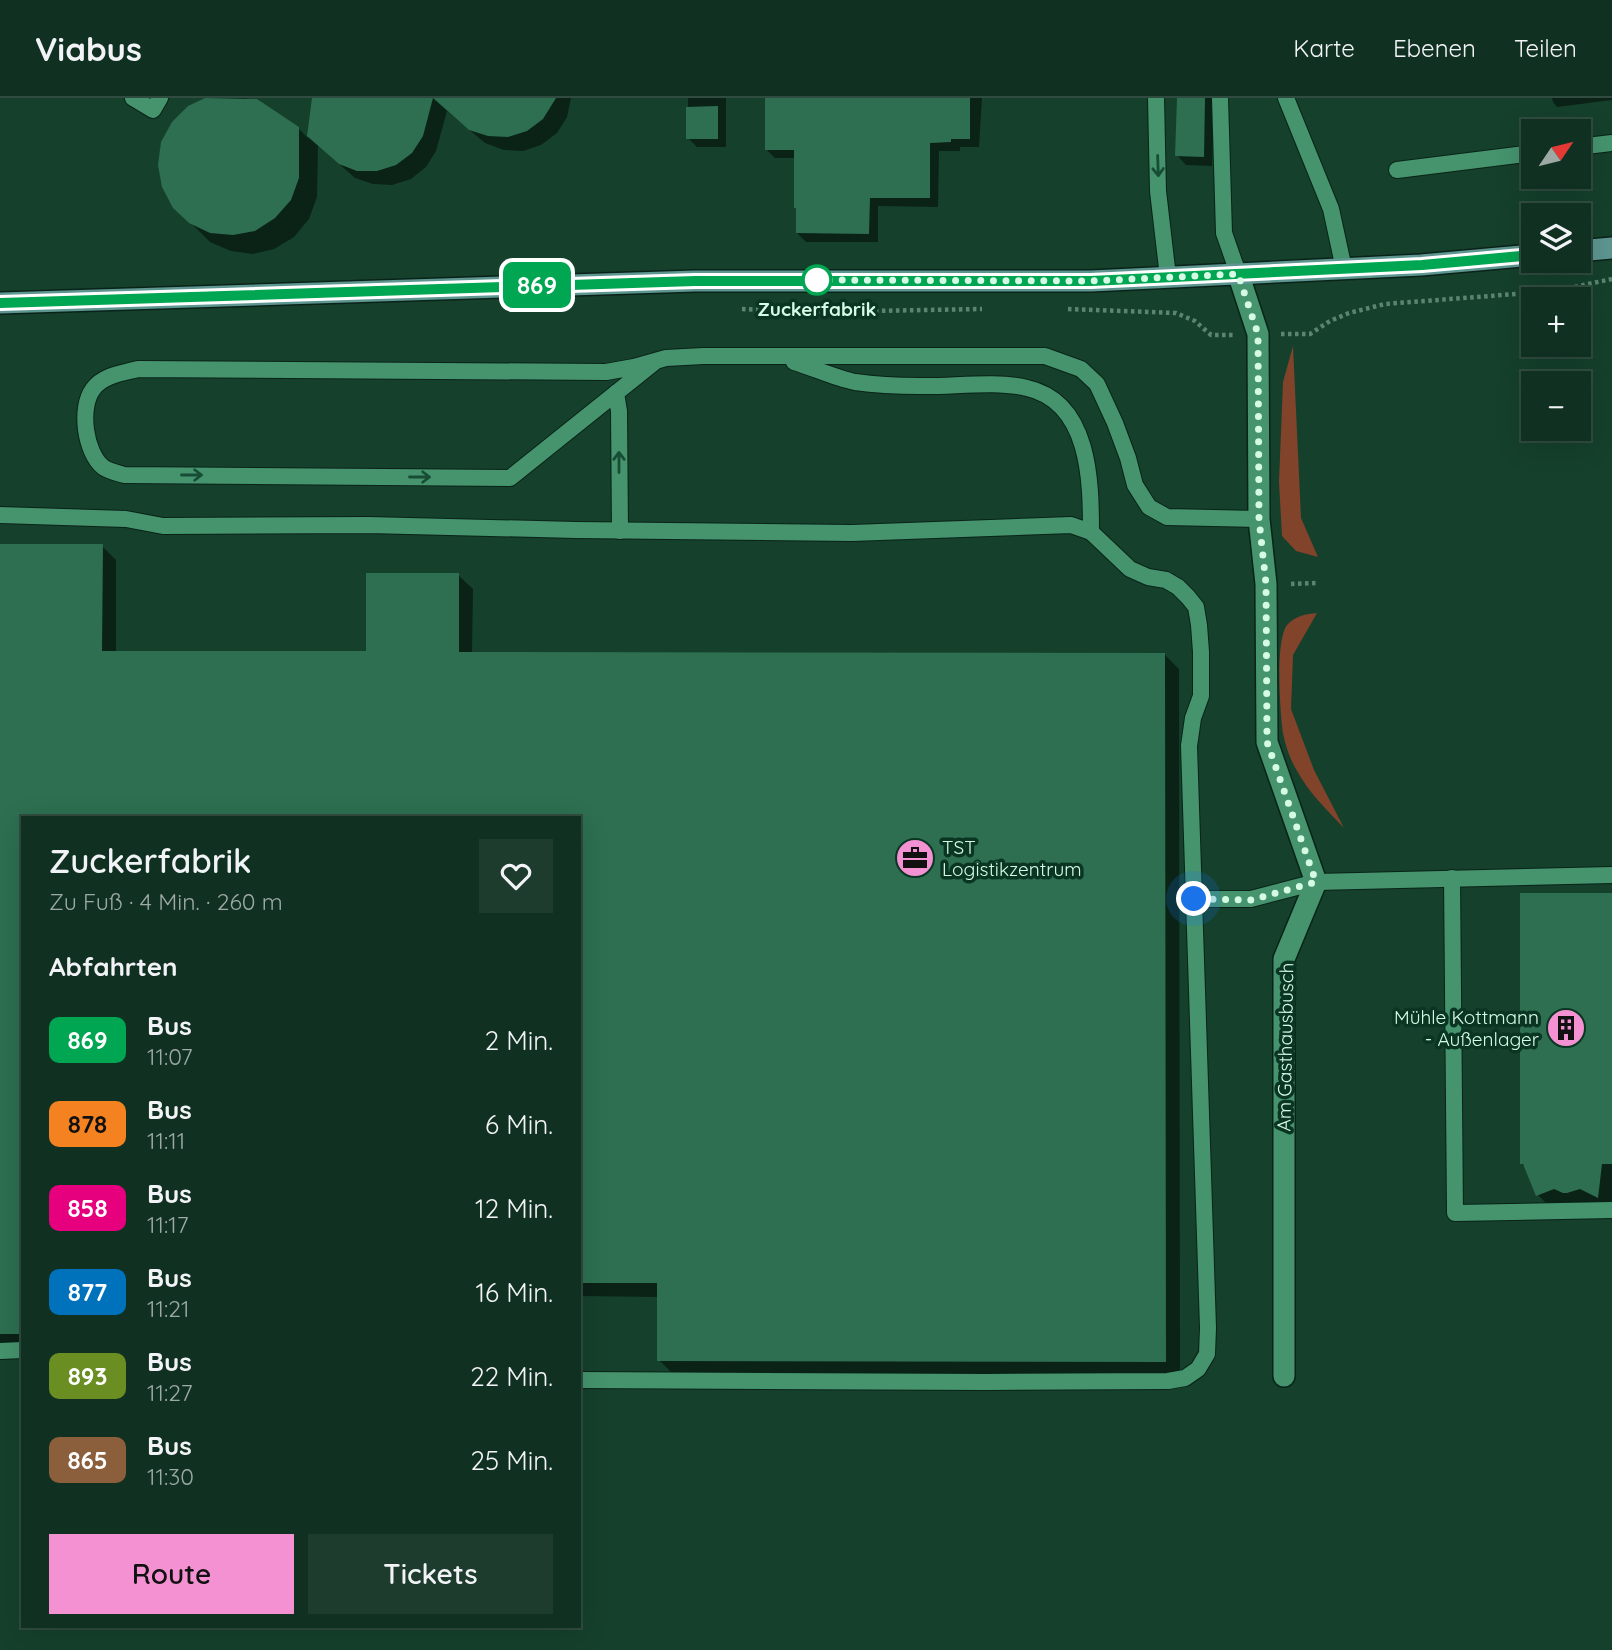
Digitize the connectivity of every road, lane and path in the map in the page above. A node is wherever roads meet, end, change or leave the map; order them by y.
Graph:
1 (133, 98) edge
2 (160, 98) edge
3 (1156, 98) edge
4 (1220, 98) edge
5 (1286, 98) edge
6 (1612, 143) edge
7 (1591, 145) edge
8 (1521, 154) edge
9 (1397, 170) dead end
10 (1612, 248) edge
11 (1591, 250) edge
12 (1521, 256) edge
13 (1343, 269) junction
14 (1238, 274) junction
15 (1168, 277) junction
16 (1612, 279) edge
17 (0, 303) edge
18 (742, 309) dead end
19 (992, 309) dead end
20 (1059, 309) dead end
21 (1258, 334) junction
22 (778, 357) junction
23 (656, 361) junction
24 (616, 393) junction
25 (0, 515) edge
26 (1259, 519) junction
27 (620, 531) junction
28 (1091, 532) junction
29 (1612, 875) edge
30 (1452, 878) junction
31 (1316, 882) junction
32 (1194, 899) junction
33 (1612, 1210) edge
34 (21, 1350) edge
35 (0, 1351) edge
36 (1284, 1376) dead end
37 (581, 1380) edge

1 - 2 lane
3 -> 15 lane
4 - 14 lane
5 - 13 lane
6 - 7 lane
8 - 9 lane
10 - 11 street
12 - 13 street
13 - 14 street
14 - 15 street
14 - 21 street
15 - 17 street
16 - 21 path
18 - 19 path
20 - 21 path
21 - 26 street
22 - 23 lane
22 - 26 lane
22 - 28 lane
23 - 24 lane
23 -> 24 lane
27 -> 24 lane
25 - 27 lane
26 - 31 street
27 - 28 lane
28 - 32 lane
29 - 30 lane
30 - 31 lane
30 - 33 lane
31 - 32 lane
31 - 36 street, Am Gasthausbusch
32 - 37 lane
34 - 35 lane

